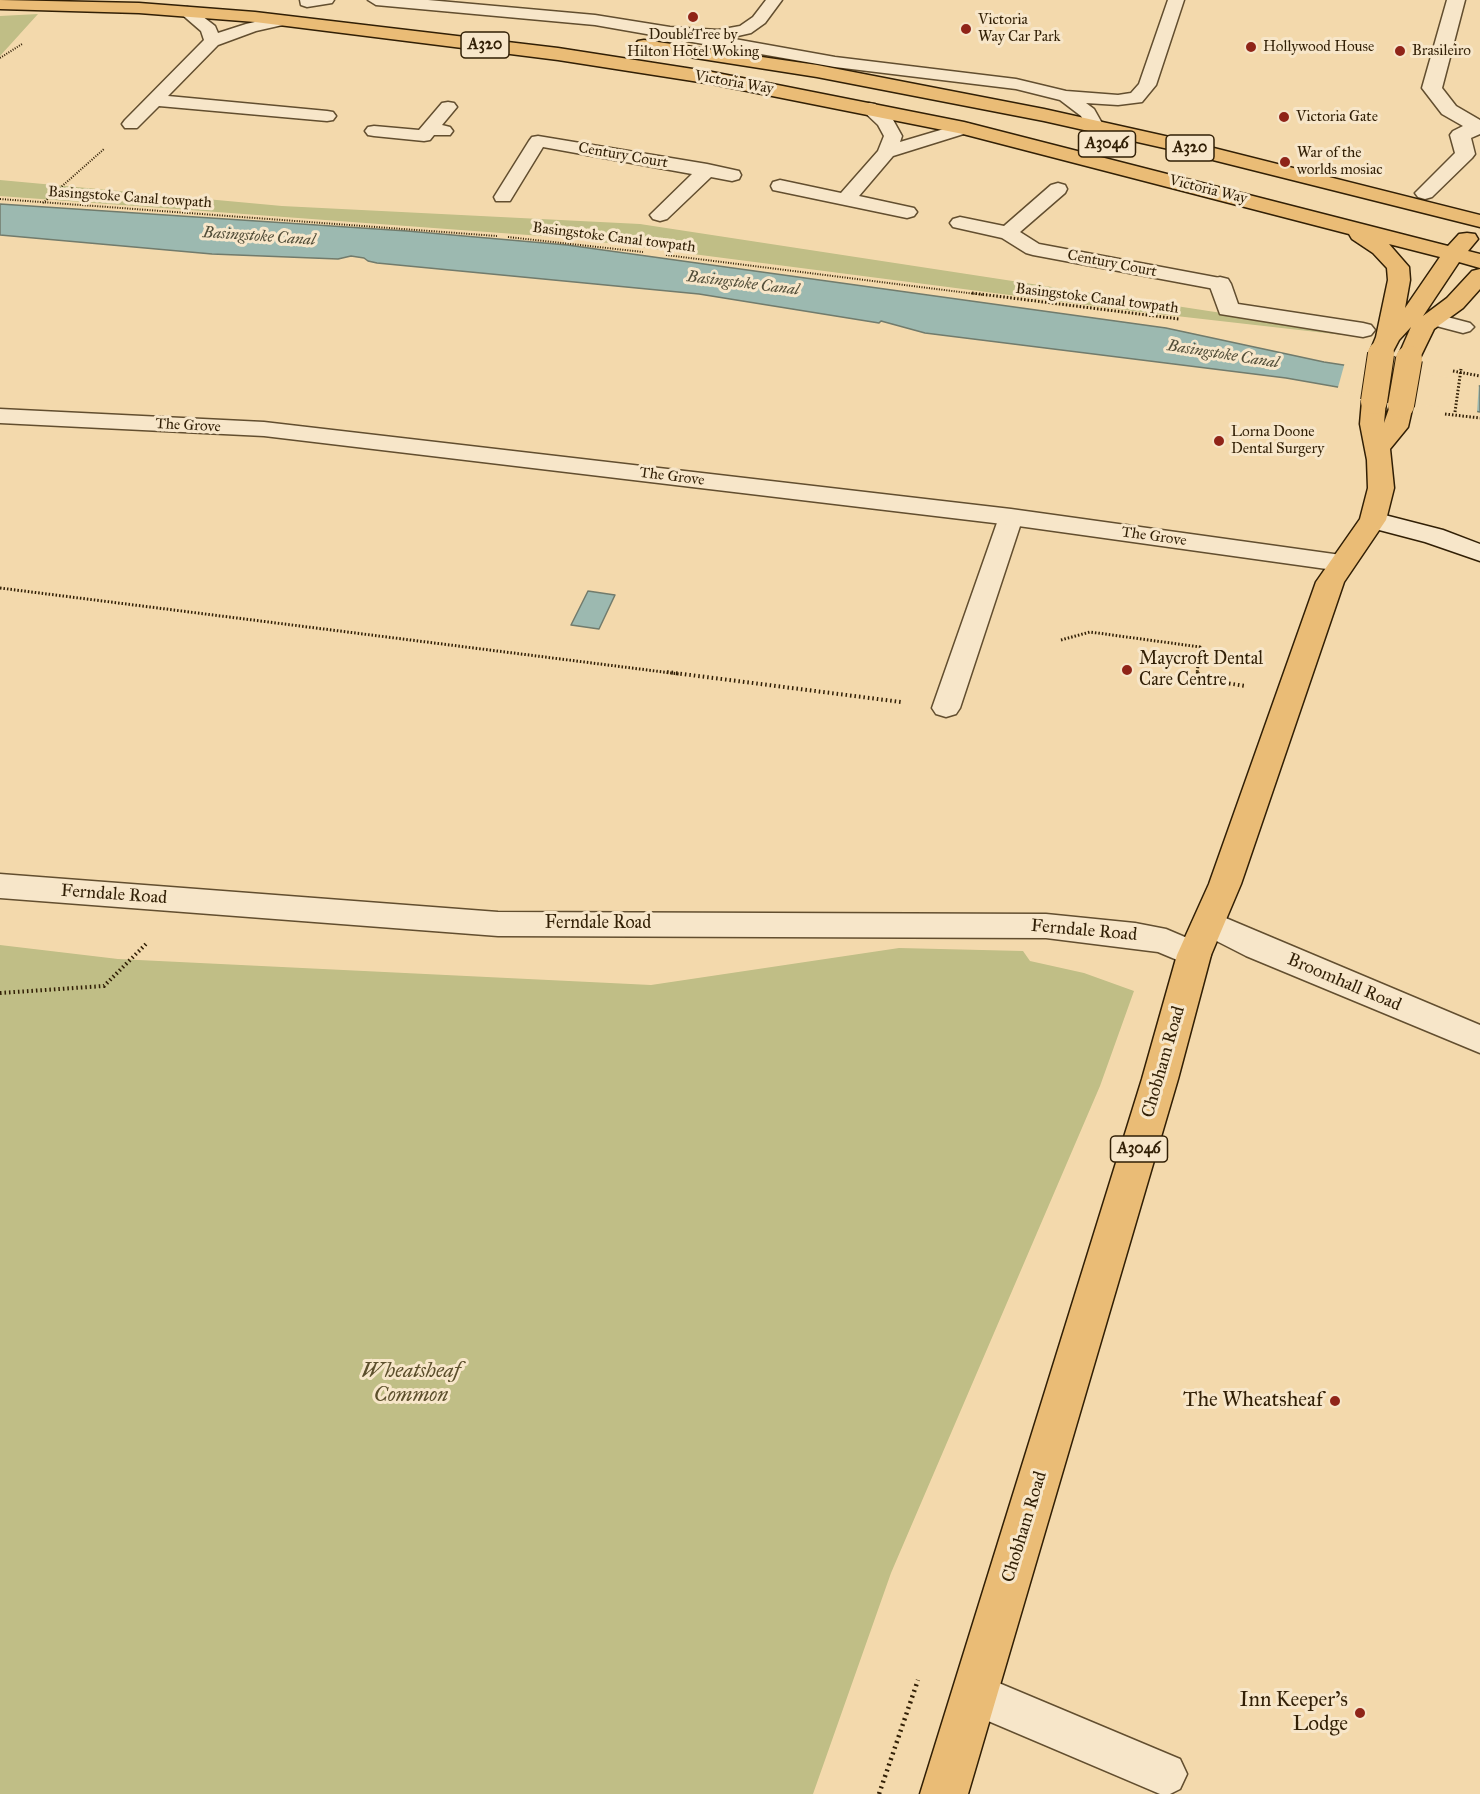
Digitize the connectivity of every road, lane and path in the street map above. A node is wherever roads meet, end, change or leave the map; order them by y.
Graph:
1 (774, 0) edge
2 (1176, 0) edge
3 (1456, 0) edge
4 (299, 1) edge
5 (334, 3) edge
6 (0, 4) edge
7 (370, 4) edge
8 (187, 12) junction
9 (281, 21) junction
10 (670, 32) junction
11 (212, 41) junction
12 (743, 59) junction
13 (939, 65) dead end
14 (921, 71) junction
15 (1010, 73) dead end
16 (1027, 86) junction
17 (1066, 96) junction
18 (154, 100) junction
19 (448, 107) dead end
20 (869, 108) junction
21 (327, 116) dead end
22 (131, 124) joint
23 (1094, 125) junction
24 (964, 128) junction
25 (1479, 128) edge
26 (374, 131) dead end
27 (519, 139) dead end
28 (538, 141) junction
29 (887, 152) junction
30 (707, 170) junction
31 (732, 175) dead end
32 (780, 186) dead end
33 (1058, 189) dead end
34 (1425, 193) dead end
35 (503, 196) dead end
36 (847, 198) junction
37 (0, 199) edge
38 (43, 203) junction
39 (907, 212) dead end
40 (660, 215) dead end
41 (960, 223) dead end
42 (1349, 227) junction
43 (1477, 231) edge
44 (1008, 233) junction
45 (649, 253) dead end
46 (660, 254) dead end
47 (1453, 254) junction
48 (1480, 261) edge
49 (1480, 276) edge
50 (1220, 284) joint
51 (1480, 295) edge
52 (1455, 303) junction
53 (1181, 319) dead end
54 (1432, 319) junction
55 (1463, 327) dead end
56 (1363, 330) dead end
57 (1384, 346) junction
58 (1461, 369) dead end
59 (0, 416) edge
60 (1480, 418) edge
61 (1378, 448) junction
62 (1011, 517) junction
63 (1373, 520) junction
64 (1480, 553) edge
65 (1341, 563) junction
66 (0, 588) edge
67 (1061, 639) dead end
68 (1189, 677) dead end
69 (1197, 678) junction
70 (1250, 687) dead end
71 (946, 708) joint
72 (0, 886) edge
73 (190, 901) junction
74 (1202, 939) junction
75 (0, 993) edge
76 (1480, 1040) edge
77 (975, 1694) junction
78 (1165, 1774) dead end
79 (944, 1794) edge

1 - 10 lane
2 - 17 lane
3 - 25 street
4 - 5 main road
6 - 8 main road, Victoria Way / A320
7 - 10 lane
7 - 12 main road, Victoria Way / A320
8 - 9 main road, Victoria Way / A320
8 - 11 lane
9 - 11 lane
9 - 20 main road, Victoria Way / A320
10 - 14 lane
11 - 18 lane
12 - 23 main road, Victoria Way / A320
12 - 43 main road, Victoria Way / A3046
13 - 14 lane
14 - 16 lane
15 - 16 lane
16 - 17 lane
17 - 23 lane
18 - 21 lane
18 - 22 lane
19 - 26 lane
20 - 24 main road, Victoria Way / A320
20 - 29 lane
22 - 38 path
23 - 43 main road, Victoria Way / A320
24 - 29 lane
24 - 42 main road, Victoria Way / A320
25 - 34 street
27 - 28 lane, Century Court
28 - 30 lane, Century Court
28 - 35 lane
29 - 36 lane
30 - 31 lane, Century Court
30 - 40 lane, Century Court
32 - 36 lane
33 - 44 lane
36 - 39 lane
37 - 38 path, Basingstoke Canal towpath
38 - 45 path, Basingstoke Canal towpath
41 - 44 lane, Century Court
42 - 47 main road, Victoria Way / A320
42 - 57 main road, Chobham Road / A3046
43 - 47 main road
44 - 50 lane, Century Court
46 - 53 path, Basingstoke Canal towpath
47 - 48 main road, Victoria Way / A320
47 - 57 main road
49 - 52 main road
50 - 56 street
51 - 52 main road
52 - 54 main road
54 - 55 lane
54 - 61 main road, bridge
57 - 61 main road, Chobham Road / A3046, bridge
58 - 60 path, bridge
59 - 62 street, The Grove
61 - 63 main road, Chobham Road / A3046
62 - 65 street, The Grove
62 - 71 lane
63 - 64 street
63 - 65 main road, Chobham Road / A3046
65 - 74 main road, Chobham Road / A3046
66 - 71 path
67 - 69 path
68 - 69 path
69 - 70 path
72 - 73 street, Ferndale Road
73 - 74 street, Ferndale Road
73 - 75 path
74 - 76 street, Broomhall Road
74 - 77 main road, Chobham Road / A3046
77 - 78 lane
77 - 79 main road, Chobham Road / A3046

